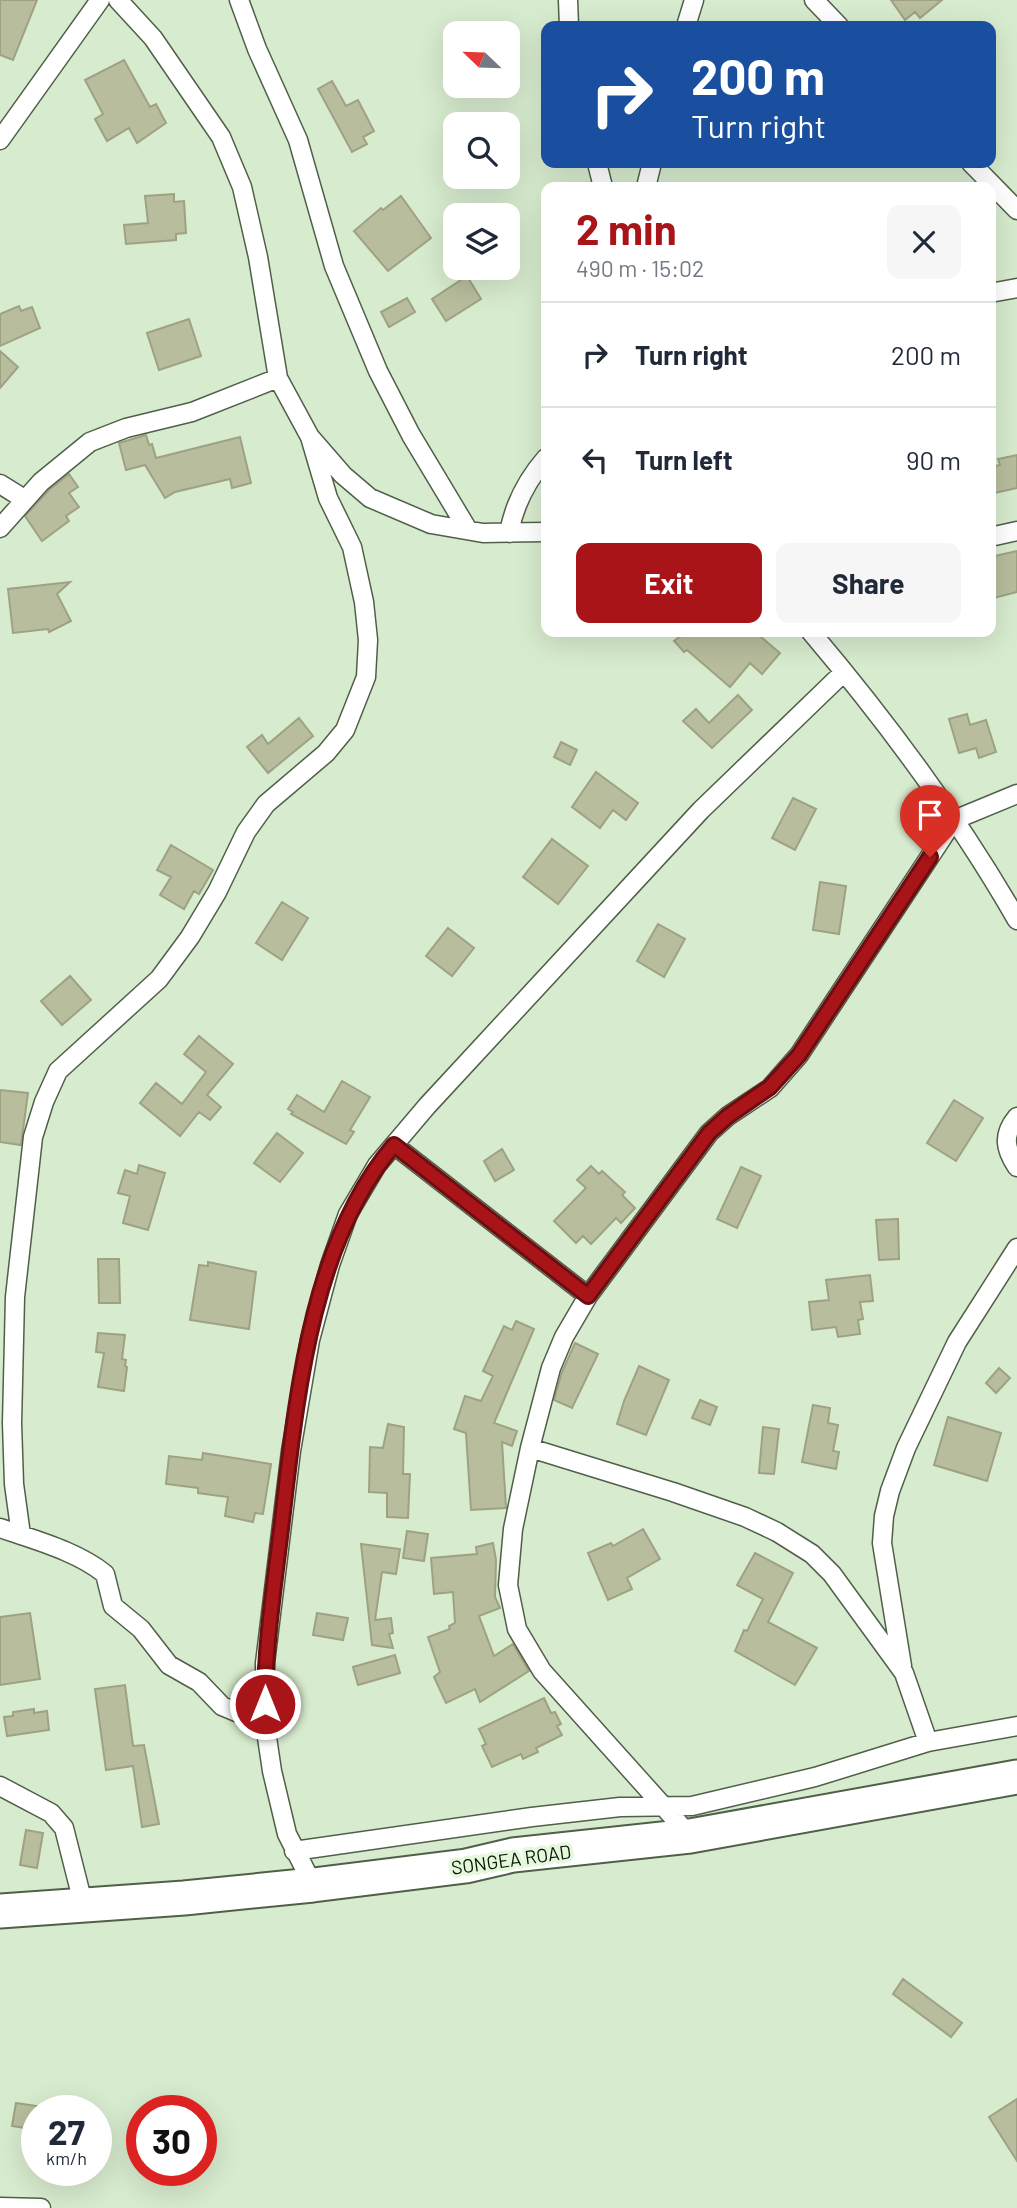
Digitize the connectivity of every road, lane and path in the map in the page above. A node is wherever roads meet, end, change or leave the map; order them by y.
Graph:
1 (100, 0) edge
2 (118, 0) edge
3 (239, 0) edge
4 (568, 0) edge
5 (694, 0) edge
6 (814, 0) edge
7 (569, 21) edge
8 (688, 21) edge
9 (834, 21) edge
10 (0, 140) edge
11 (976, 168) edge
12 (990, 182) edge
13 (996, 189) edge
14 (1017, 210) edge
15 (1017, 288) edge
16 (996, 292) edge
17 (278, 378) junction
18 (310, 438) junction
19 (541, 464) edge
20 (0, 484) edge
21 (24, 499) junction
22 (0, 528) edge
23 (468, 530) junction
24 (1017, 531) edge
25 (541, 532) edge
26 (509, 533) junction
27 (996, 536) edge
28 (815, 637) edge
29 (844, 672) junction
30 (1017, 794) edge
31 (954, 820) junction
32 (1017, 920) edge
33 (1017, 1117) edge
34 (394, 1145) junction
35 (1017, 1167) edge
36 (1017, 1248) edge
37 (588, 1296) junction
38 (530, 1448) junction
39 (0, 1528) edge
40 (21, 1535) junction
41 (904, 1673) junction
42 (265, 1724) junction
43 (1017, 1726) edge
44 (928, 1742) junction
45 (1017, 1777) edge
46 (0, 1786) edge
47 (666, 1808) junction
48 (690, 1836) junction
49 (294, 1851) junction
50 (313, 1885) junction
51 (83, 1903) junction
52 (0, 1910) edge
53 (0, 2207) edge
54 (41, 2208) edge

1 - 10 street
2 - 17 street
3 - 23 street
4 - 7 street
5 - 8 street
6 - 9 street
11 - 12 street
13 - 14 street
15 - 16 street
17 - 18 street
17 - 21 street
18 - 23 street
18 - 40 street
19 - 26 street
20 - 21 street
21 - 22 street
23 - 26 street
24 - 27 street
25 - 26 street
28 - 29 street
29 - 31 street
29 - 34 street
30 - 31 street
31 - 32 street
31 - 37 street
33 - 35 street
34 - 37 street
34 - 42 street
36 - 41 street
37 - 38 street
38 - 41 street
38 - 47 street
39 - 40 street
40 - 42 street
41 - 44 street
42 - 49 street
43 - 44 street
44 - 47 street
45 - 48 highway, SONGEA ROAD
46 - 51 street
47 - 48 street
47 - 49 street
48 - 50 highway, SONGEA ROAD
49 - 50 street
50 - 51 highway, SONGEA ROAD
51 - 52 highway, SONGEA ROAD
53 - 54 street

